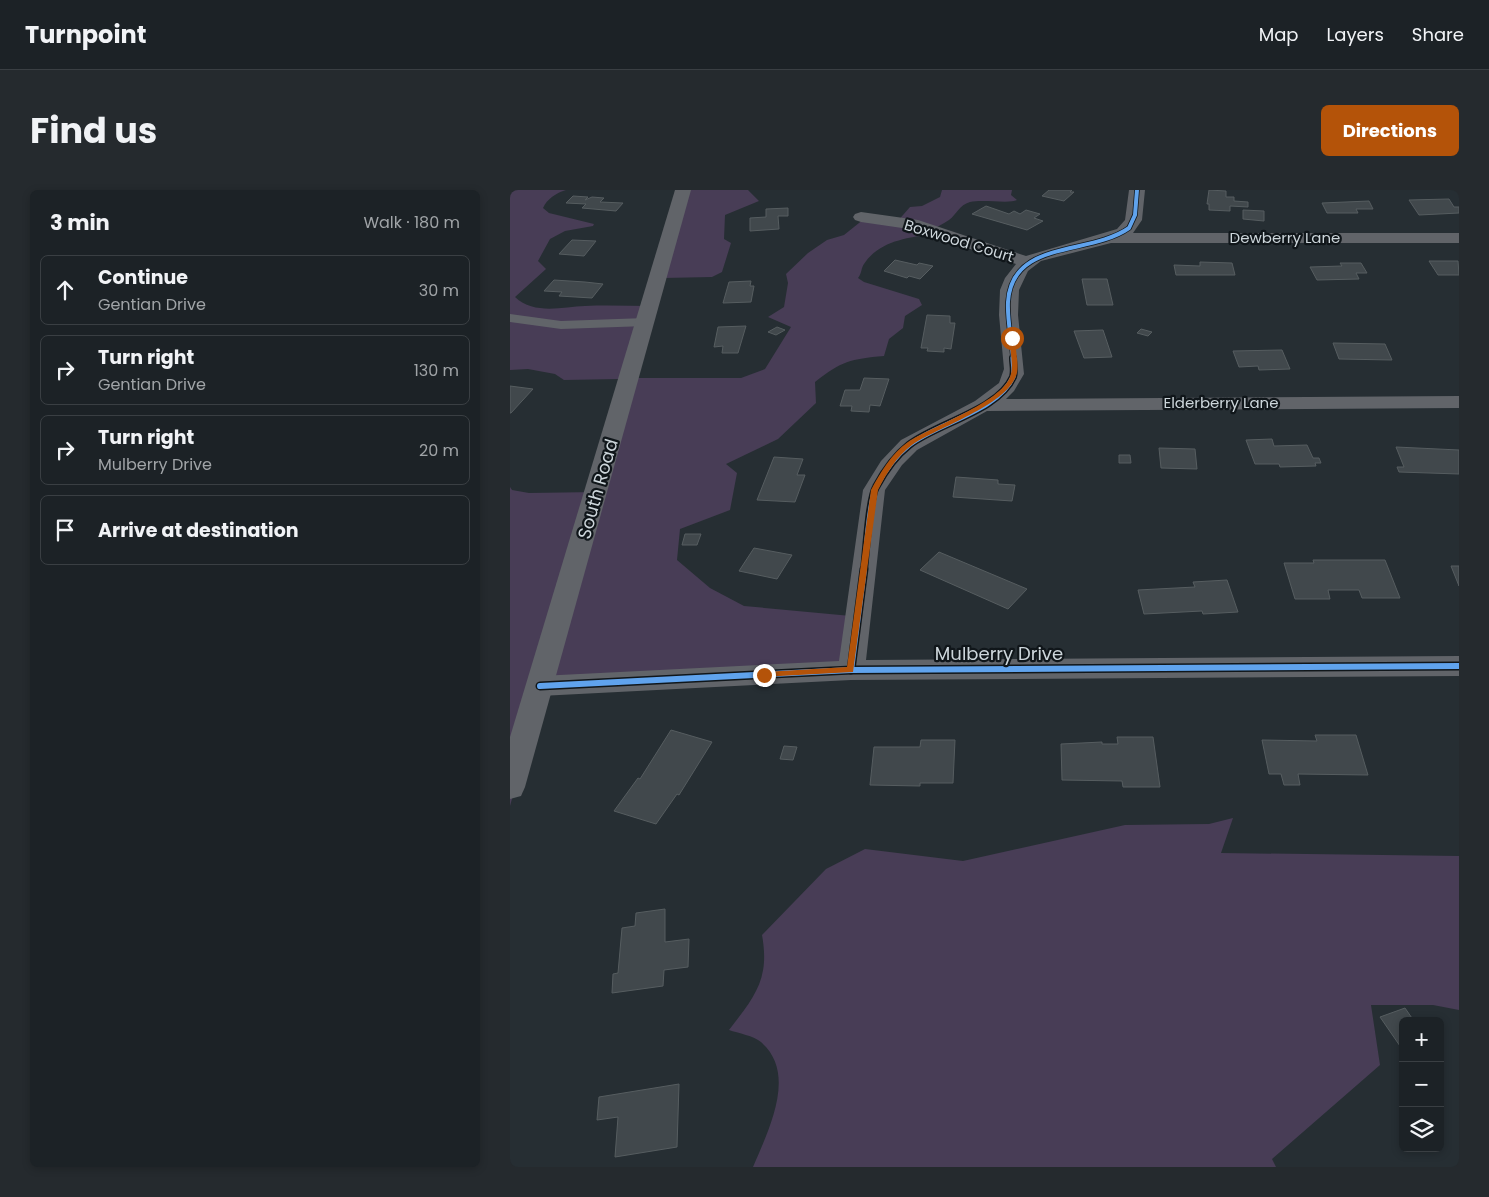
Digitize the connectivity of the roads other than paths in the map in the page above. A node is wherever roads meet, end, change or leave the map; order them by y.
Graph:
1 (683, 190) edge
2 (1137, 190) edge
3 (861, 217) dead end
4 (1111, 238) junction
5 (1459, 238) edge
6 (1028, 262) junction
7 (510, 318) edge
8 (646, 322) junction
9 (1459, 402) edge
10 (983, 405) junction
11 (1459, 666) edge
12 (850, 670) junction
13 (540, 686) junction
14 (510, 787) edge

1 - 8 street, South Road
2 - 4 street
3 - 6 street, Boxwood Court
4 - 5 street, Dewberry Lane
4 - 6 street
6 - 10 street
7 - 8 lane
8 - 13 street, South Road
9 - 10 street, Elderberry Lane
10 - 12 street
11 - 12 street, Mulberry Drive
12 - 13 street, Mulberry Drive
13 - 14 street, South Road

